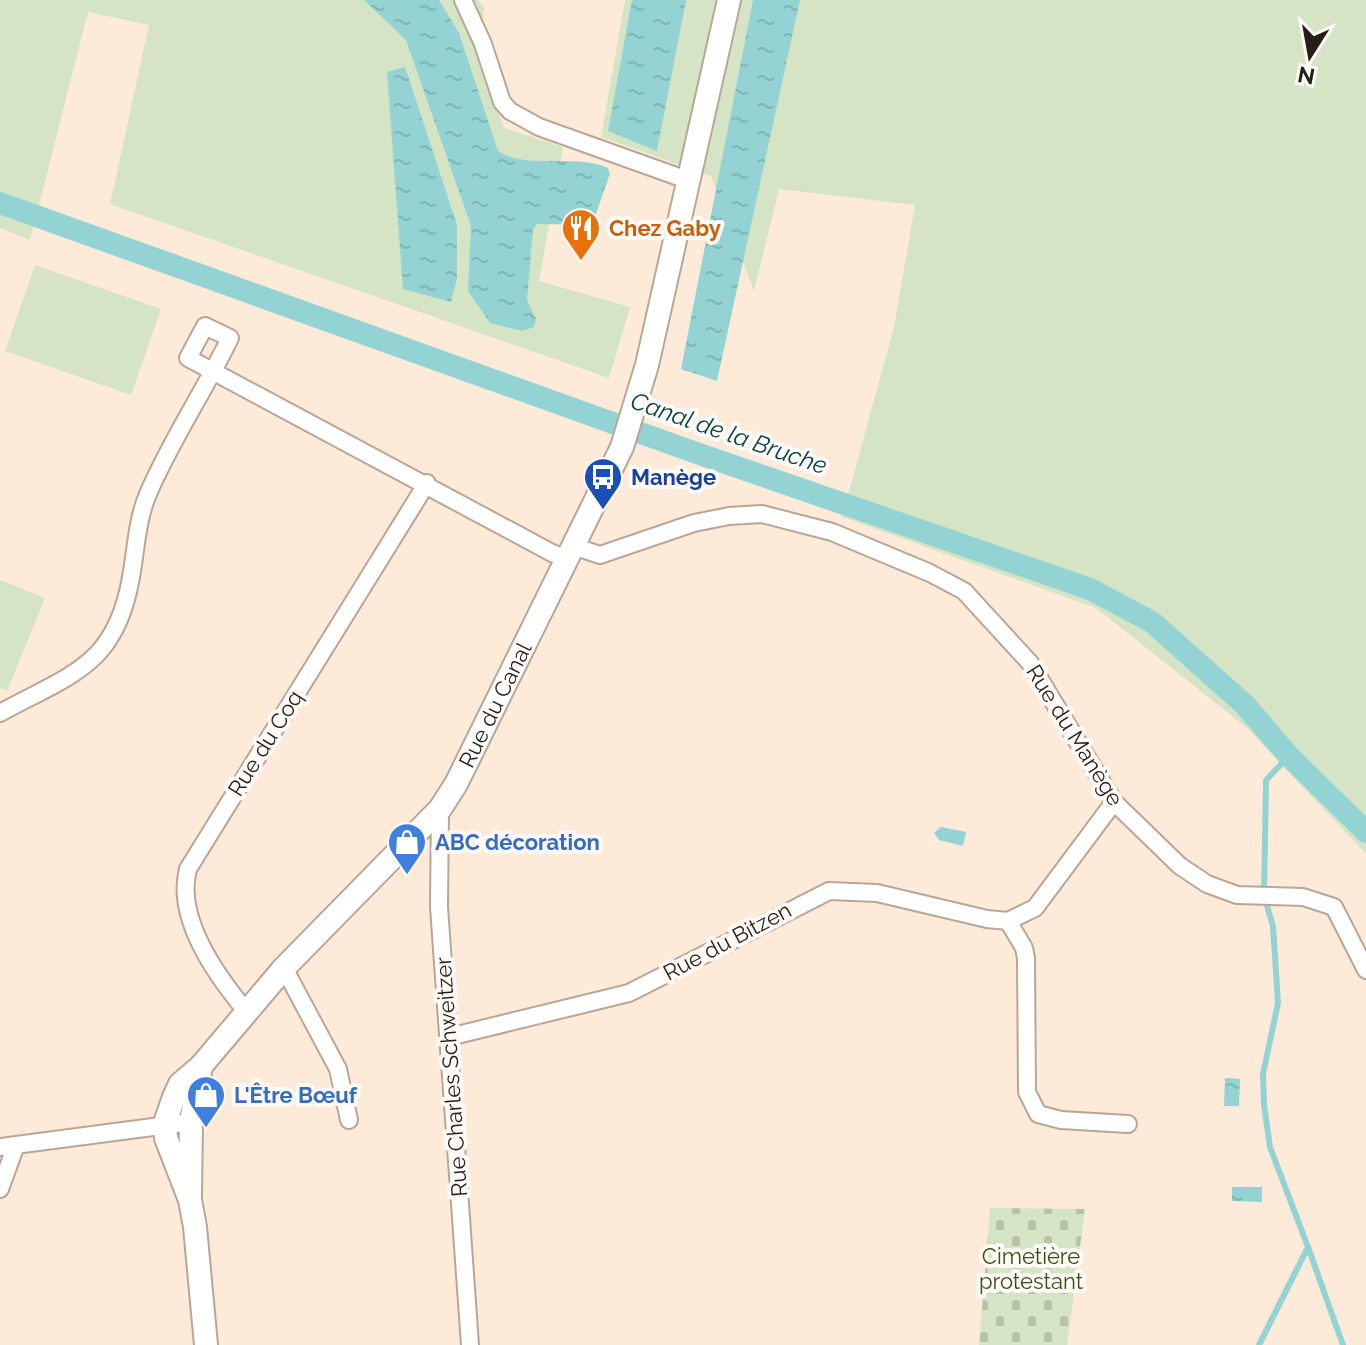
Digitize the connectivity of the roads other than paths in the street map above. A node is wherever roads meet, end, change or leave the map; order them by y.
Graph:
1 (463, 0) edge
2 (729, 0) edge
3 (690, 181) junction
4 (427, 483) junction
5 (570, 552) junction
6 (0, 713) edge
7 (1114, 802) junction
8 (440, 809) junction
9 (1008, 921) junction
10 (284, 968) junction
11 (1366, 970) edge
12 (246, 1011) junction
13 (449, 1037) junction
14 (201, 1066) junction
15 (349, 1120) dead end
16 (191, 1122) junction
17 (165, 1123) junction
18 (1128, 1124) dead end
19 (8, 1148) edge
20 (0, 1189) edge
21 (190, 1200) junction
22 (206, 1345) edge
23 (470, 1345) edge

1 - 3 street
2 - 3 main road, Rue du Canal
3 - 5 main road, Rue du Canal
4 - 5 street
4 - 6 street
4 - 12 street, Rue du Coq
5 - 7 street, Rue du Manège
5 - 8 main road, Rue du Canal
7 - 9 street
7 - 11 street, Rue du Manège
8 - 10 main road, Rue du Canal
8 - 13 street, Rue Charles Schweitzer
9 - 13 street, Rue du Bitzen
9 - 18 street
10 - 12 main road, Rue du Canal
10 - 15 street
12 - 14 main road, Rue du Canal
13 - 23 street, Rue Charles Schweitzer
14 - 16 main road, Rue du Canal
14 - 17 main road, Rue du Canal
16 - 17 street
16 - 21 main road, Rue du Canal
17 - 19 street
17 - 21 main road
19 - 20 street
21 - 22 main road

